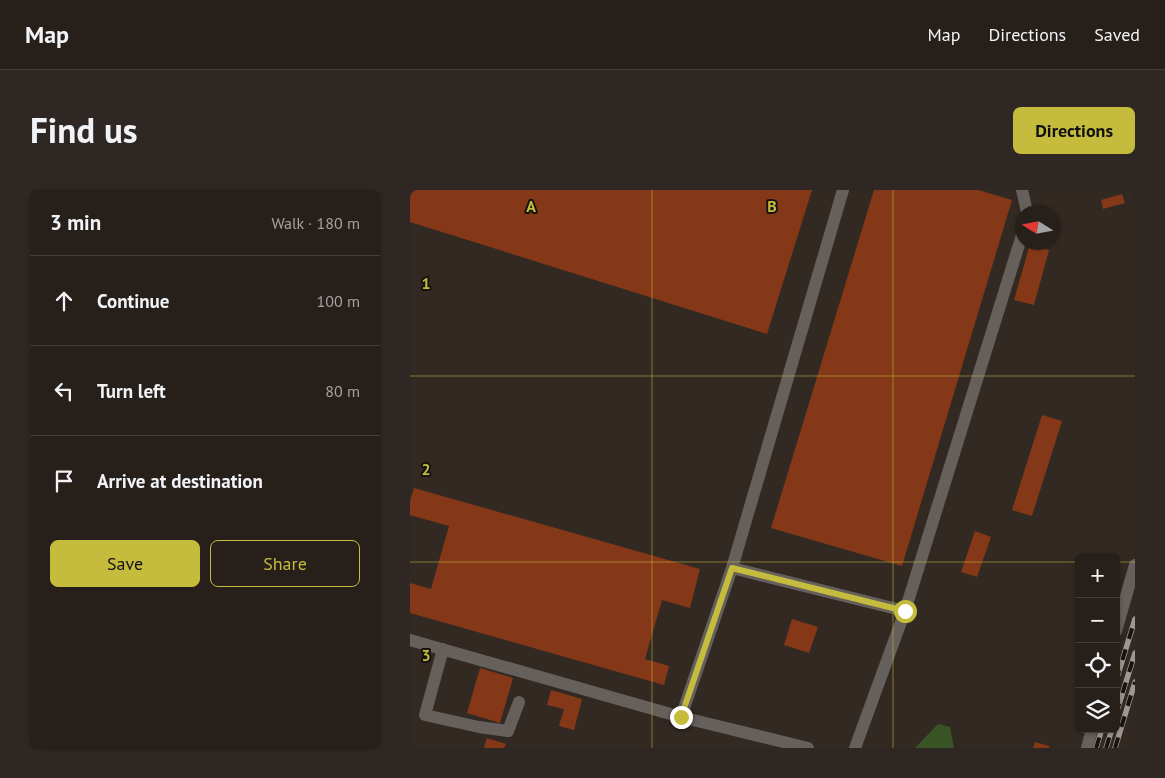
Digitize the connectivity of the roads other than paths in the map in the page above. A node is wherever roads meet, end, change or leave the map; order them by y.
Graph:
1 (843, 190) edge
2 (1022, 190) edge
3 (1025, 205) edge
4 (1017, 250) edge
5 (1135, 565) edge
6 (732, 568) junction
7 (905, 611) junction
8 (1120, 617) edge
9 (410, 640) edge
10 (443, 649) junction
11 (519, 702) dead end
12 (681, 717) junction
13 (1091, 733) edge
14 (808, 748) edge
15 (856, 748) edge
16 (1087, 748) edge

1 - 6 lane
2 - 3 lane
4 - 7 lane
5 - 8 lane
6 - 7 lane
6 - 12 lane
7 - 15 lane
9 - 10 lane
10 - 11 lane
10 - 12 lane
12 - 14 lane
13 - 16 lane

